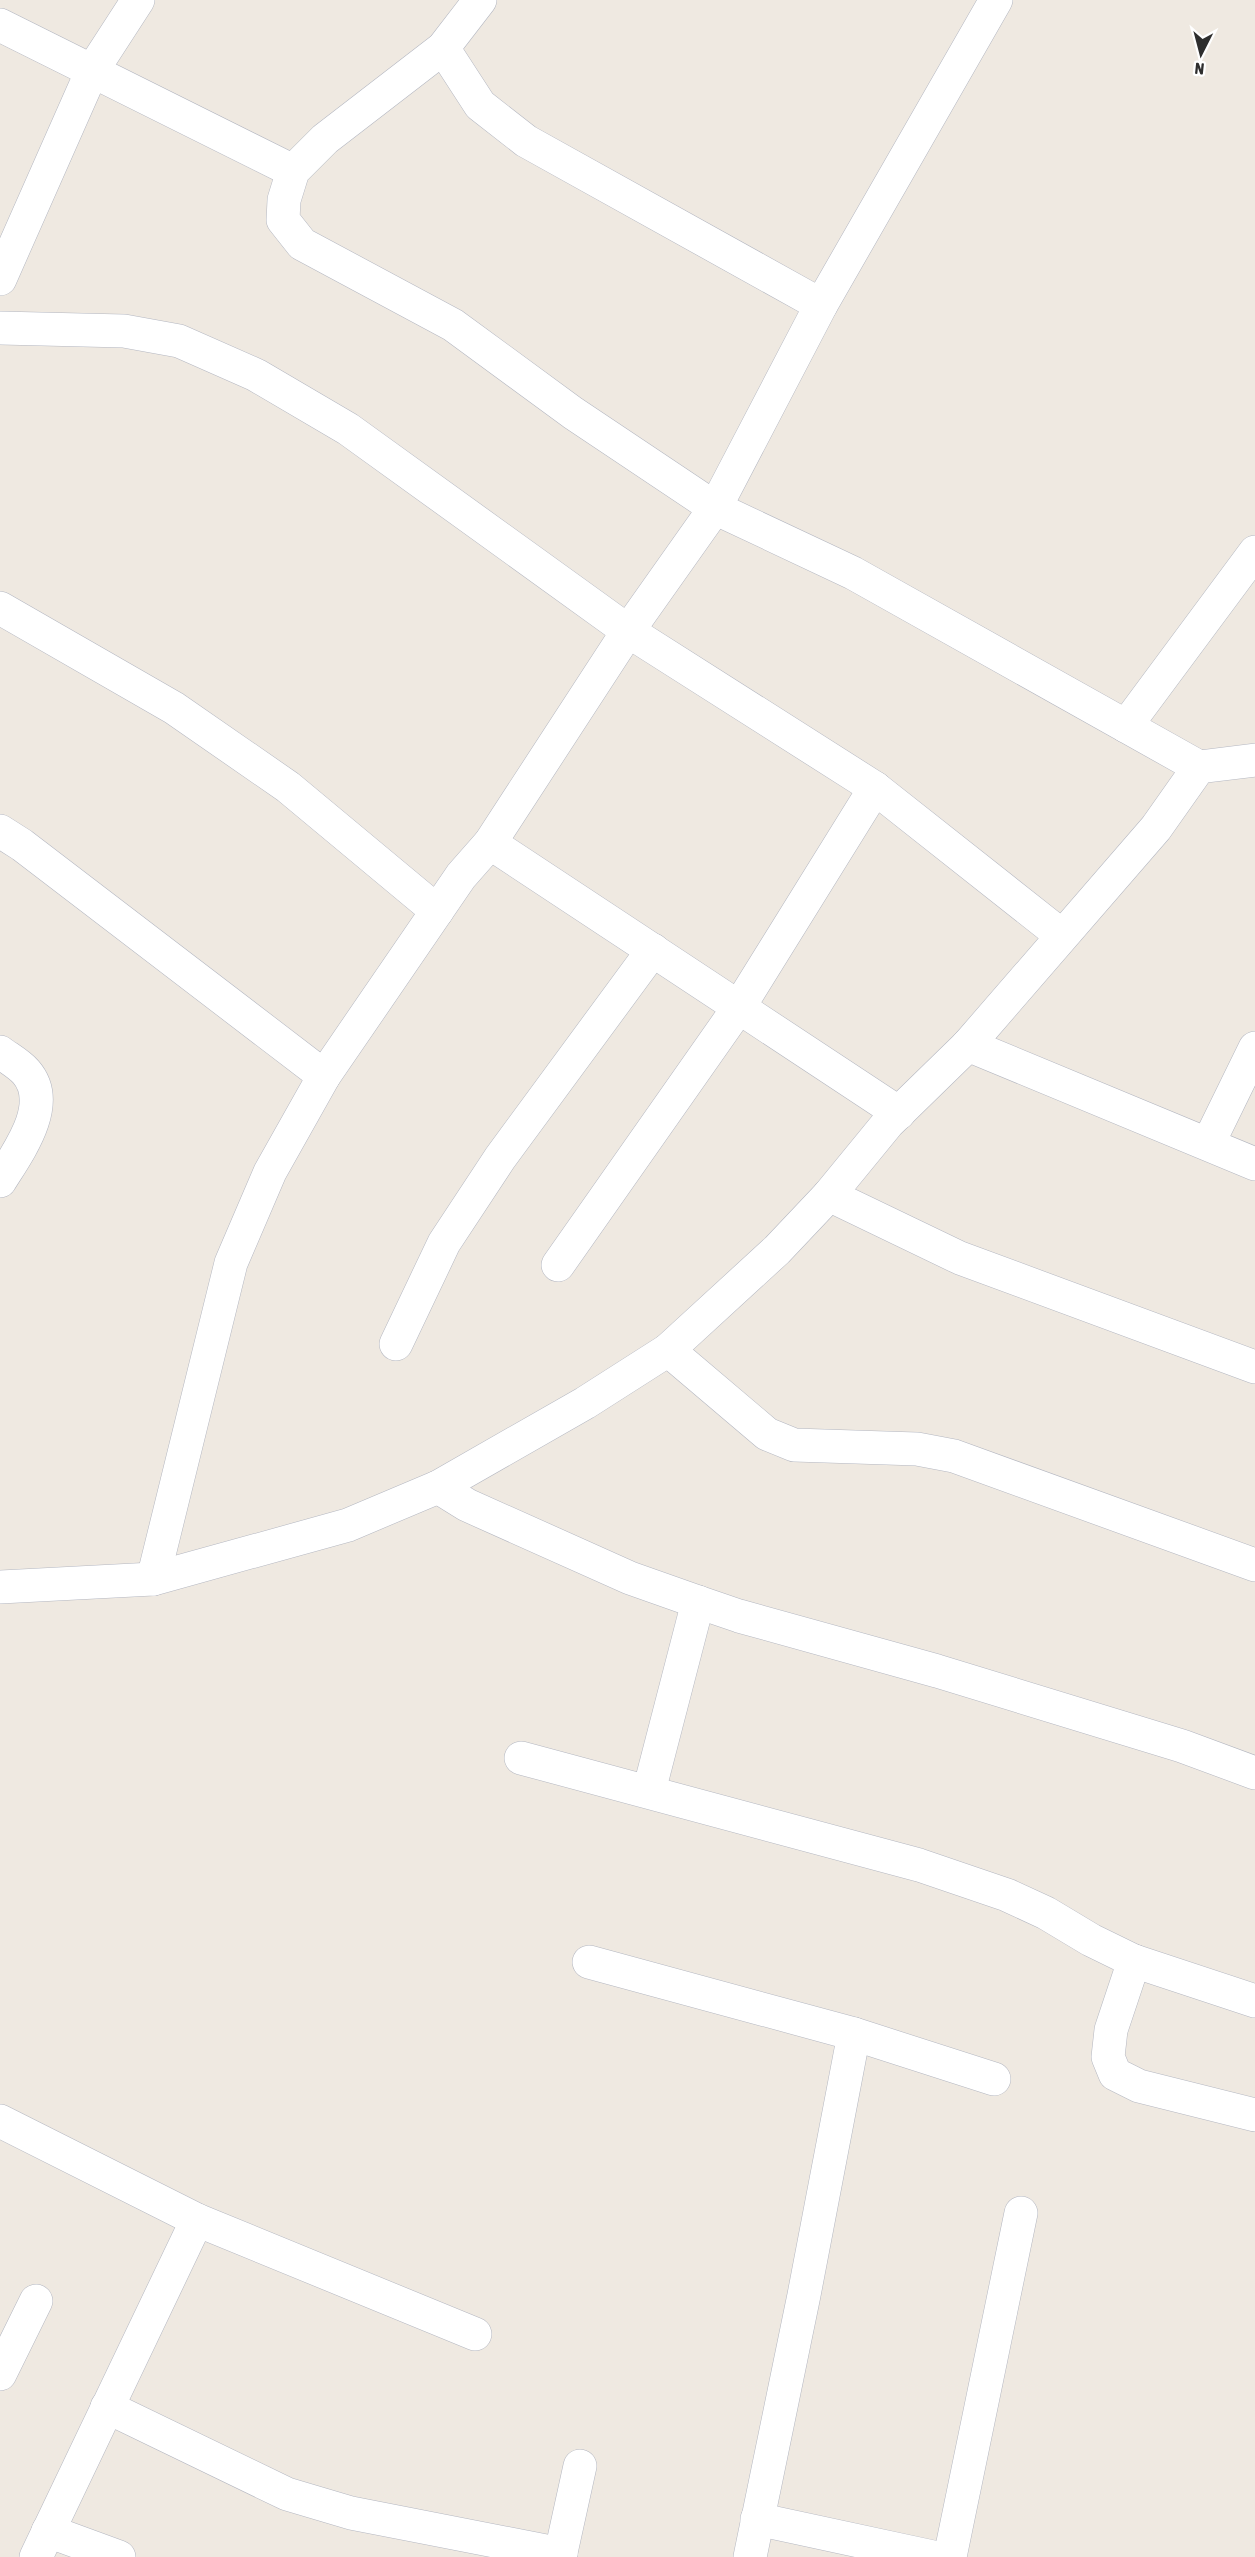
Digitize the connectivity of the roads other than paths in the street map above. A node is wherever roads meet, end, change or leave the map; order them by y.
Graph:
1 (138, 0) edge
2 (480, 0) edge
3 (996, 0) edge
4 (0, 25) edge
5 (443, 48) junction
6 (92, 71) junction
7 (293, 171) junction
8 (0, 279) edge
9 (821, 305) junction
10 (0, 328) edge
11 (715, 508) junction
12 (1255, 552) edge
13 (0, 608) edge
14 (628, 631) junction
15 (1126, 726) junction
16 (1255, 760) edge
17 (1199, 766) junction
18 (874, 788) junction
19 (0, 831) edge
20 (490, 843) junction
21 (437, 911) junction
22 (1061, 935) junction
23 (653, 950) junction
24 (739, 1007) junction
25 (968, 1045) junction
26 (1255, 1048) edge
27 (0, 1052) edge
28 (324, 1076) junction
29 (899, 1113) junction
30 (1208, 1144) junction
31 (1255, 1164) edge
32 (0, 1181) edge
33 (829, 1195) junction
34 (558, 1265) dead end
35 (396, 1344) dead end
36 (668, 1350) junction
37 (1255, 1367) edge
38 (438, 1487) junction
39 (1255, 1565) edge
40 (153, 1579) junction
41 (0, 1587) edge
42 (698, 1602) junction
43 (521, 1758) dead end
44 (1255, 1773) edge
45 (649, 1791) junction
46 (1134, 1961) junction
47 (589, 1962) dead end
48 (1255, 2001) edge
49 (854, 2034) junction
50 (994, 2079) dead end
51 (1255, 2115) edge
52 (0, 2121) edge
53 (1021, 2213) dead end
54 (197, 2220) junction
55 (36, 2301) dead end
56 (475, 2334) dead end
57 (0, 2374) edge
58 (107, 2407) junction
59 (580, 2466) dead end
60 (757, 2519) junction
61 (42, 2544) edge
62 (561, 2555) edge
63 (119, 2557) edge
64 (750, 2557) edge
65 (933, 2557) edge
66 (950, 2557) edge

1 - 6 street
2 - 5 street
3 - 9 street
4 - 6 street
5 - 7 street
5 - 9 street
6 - 7 street
6 - 8 street
7 - 11 street
9 - 11 street
10 - 14 street
11 - 14 street
11 - 15 street
12 - 15 street
13 - 21 street
14 - 18 street
14 - 20 street
15 - 17 street
16 - 17 street
17 - 22 street
18 - 22 street
18 - 24 street
19 - 28 street
20 - 21 street
20 - 23 street
21 - 28 street
22 - 25 street
23 - 24 street
23 - 35 street
24 - 29 street
24 - 34 street
25 - 29 street
25 - 30 street
26 - 30 street
27 - 32 street
28 - 40 street
29 - 33 street
30 - 31 street
33 - 36 street
33 - 37 street
36 - 38 street
36 - 39 street
38 - 40 street
38 - 42 street
40 - 41 street
42 - 44 street
42 - 45 street
43 - 45 street
45 - 46 street
46 - 48 street
46 - 51 street
47 - 49 street
49 - 50 street
49 - 60 street
52 - 54 street
53 - 66 street
54 - 56 street
54 - 58 street
55 - 57 street
58 - 61 street
58 - 62 street
59 - 62 street
60 - 64 street
60 - 65 street
61 - 63 street

